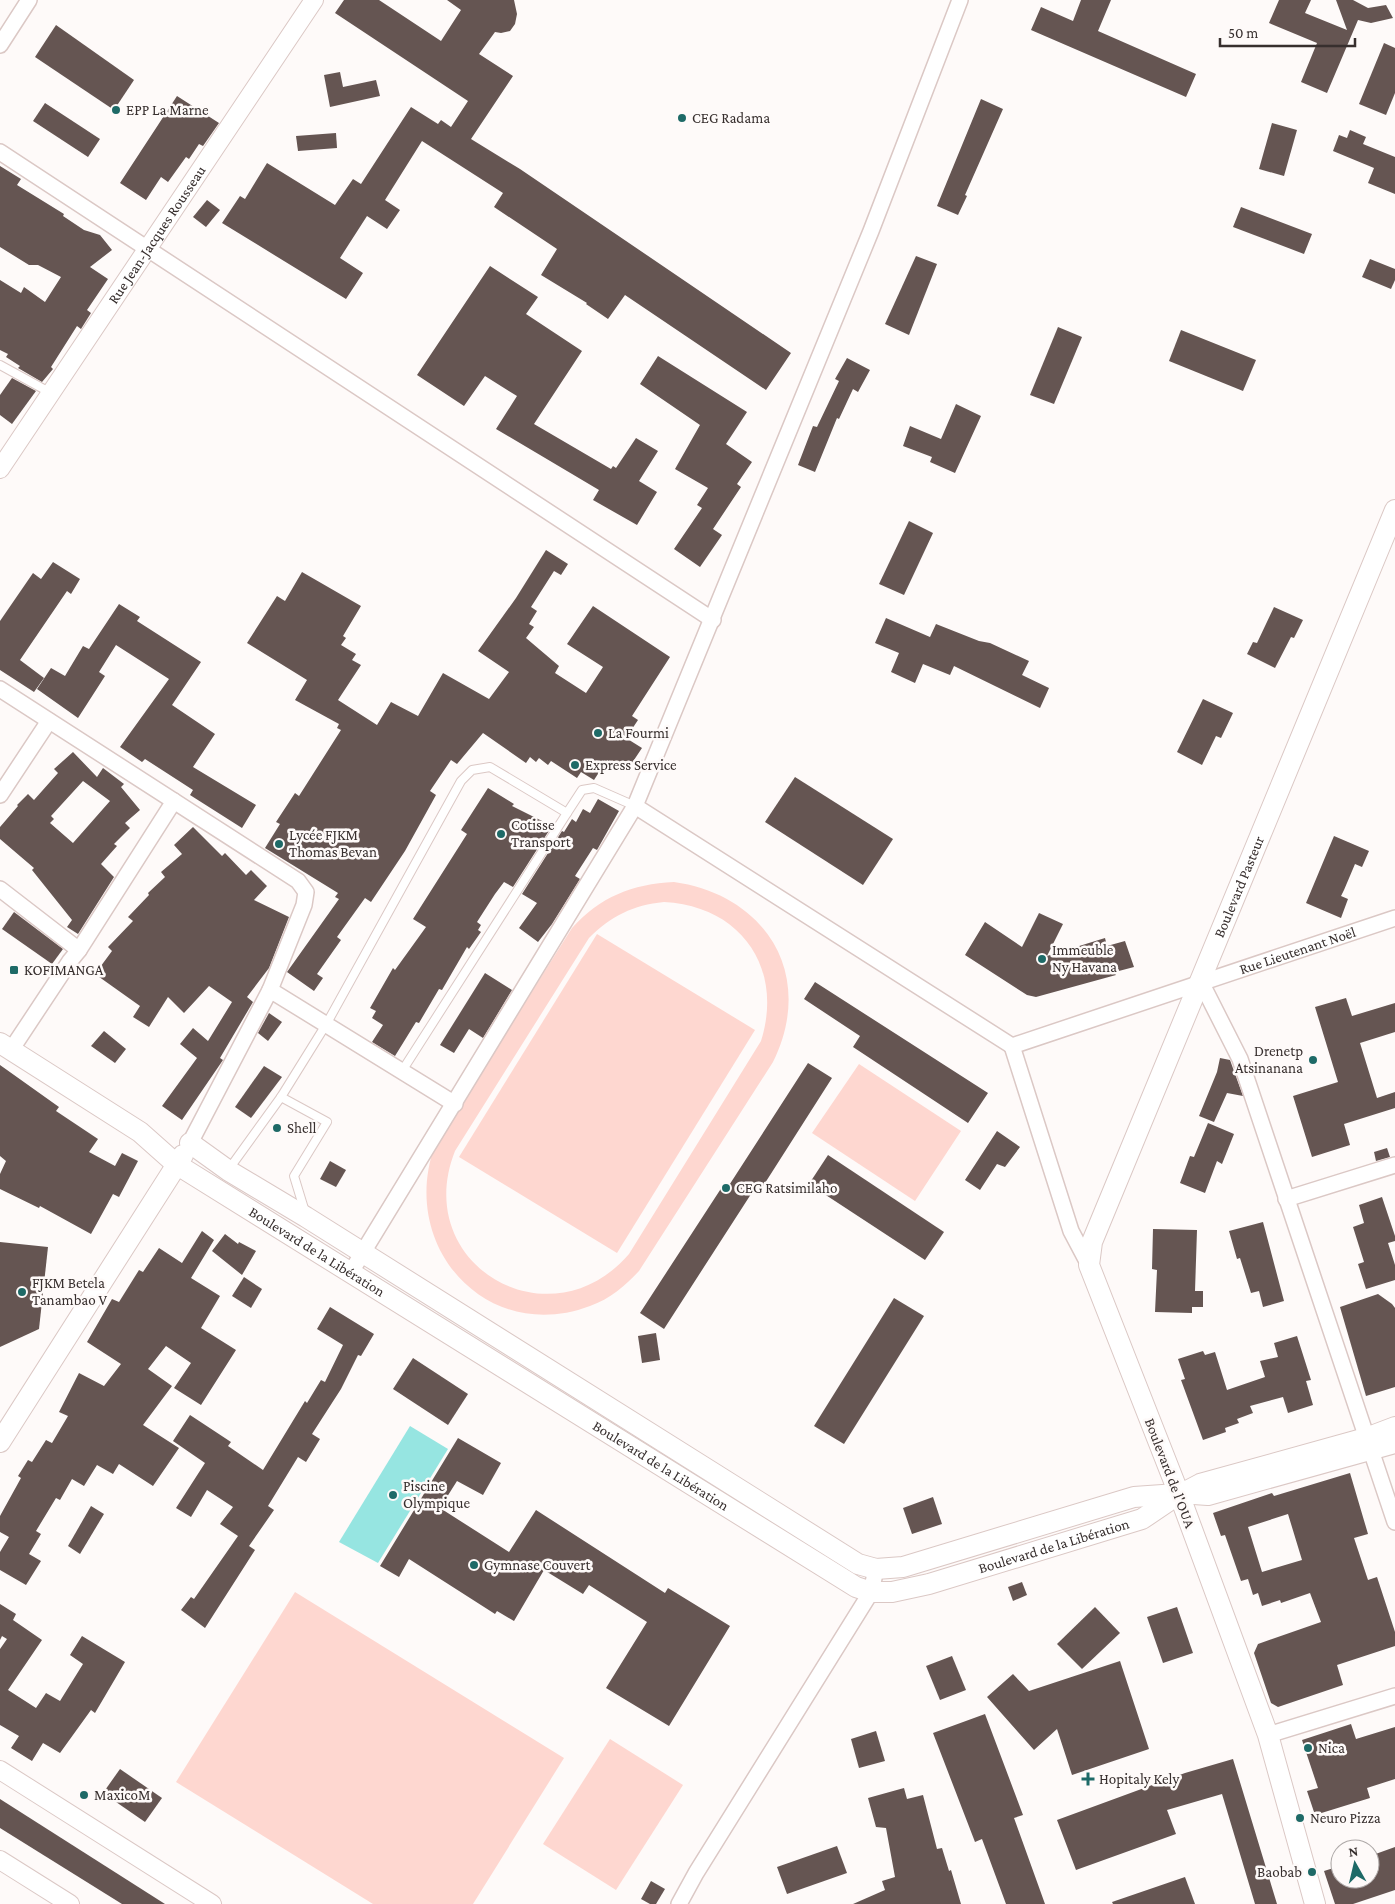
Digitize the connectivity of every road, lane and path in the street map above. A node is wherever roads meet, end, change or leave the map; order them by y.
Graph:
1 (29, 0) edge
2 (314, 0) edge
3 (960, 0) edge
4 (0, 45) edge
5 (0, 152) edge
6 (148, 248) junction
7 (0, 365) edge
8 (51, 393) junction
9 (0, 469) edge
10 (1395, 510) edge
11 (713, 620) junction
12 (0, 689) edge
13 (49, 721) junction
14 (0, 795) edge
15 (174, 802) junction
16 (635, 806) junction
17 (567, 813) junction
18 (0, 889) edge
19 (1395, 918) edge
20 (80, 950) junction
21 (1200, 982) junction
22 (270, 990) junction
23 (327, 1023) junction
24 (1012, 1046) junction
25 (5, 1047) edge
26 (402, 1071) junction
27 (281, 1097) junction
28 (455, 1104) junction
29 (151, 1141) junction
30 (190, 1144) junction
31 (176, 1164) junction
32 (1395, 1166) edge
33 (228, 1171) junction
34 (1286, 1199) junction
35 (306, 1217) junction
36 (363, 1253) junction
37 (1089, 1265) junction
38 (350, 1272) junction
39 (1395, 1426) edge
40 (0, 1441) edge
41 (1395, 1444) edge
42 (1369, 1445) junction
43 (1179, 1494) junction
44 (1395, 1522) edge
45 (876, 1569) junction
46 (871, 1592) junction
47 (1395, 1696) edge
48 (1268, 1735) junction
49 (0, 1770) edge
50 (0, 1860) edge
51 (70, 1904) edge
52 (212, 1904) edge
53 (679, 1904) edge
54 (1315, 1904) edge

1 - 4 street
2 - 6 street, Rue Jean-Jacques Rousseau
3 - 11 street
5 - 6 street
6 - 8 street, Rue Jean-Jacques Rousseau
6 - 11 street
7 - 8 lane
8 - 9 street, Rue Jean-Jacques Rousseau
10 - 21 main road, Boulevard Pasteur
11 - 16 street
12 - 13 street
13 - 14 street
13 - 15 street
15 - 20 street
15 - 22 street
16 - 17 lane
16 - 24 street
16 - 28 street
17 - 23 lane
17 - 26 lane
18 - 20 street
19 - 21 street, Rue Lieutenant Noël
20 - 25 street
21 - 24 street, Rue Lieutenant Noël
21 - 34 street
21 - 37 main road, Boulevard Pasteur
22 - 23 street
22 - 30 street
23 - 26 street
23 - 27 lane
24 - 37 street, Boulevard de l'OUA
25 - 29 main road, Boulevard de la Libération
26 - 28 street
27 - 33 lane
27 - 35 lane
28 - 36 street
29 - 30 main road
29 - 31 main road, Boulevard de la Libération
30 - 31 main road
30 - 33 main road, Boulevard de la Libération
31 - 38 main road, Boulevard de la Libération
31 - 40 main road
32 - 34 street
33 - 35 main road, Boulevard de la Libération
34 - 42 street
35 - 36 main road, Boulevard de la Libération
36 - 38 street
36 - 45 main road, Boulevard de la Libération
37 - 43 main road, Boulevard de l'OUA
38 - 46 main road, Boulevard de la Libération
39 - 42 street, Boulevard de la Libération
41 - 42 street, Boulevard de la Libération
42 - 43 street, Boulevard de la Libération
42 - 44 street
43 - 45 main road, Boulevard de la Libération
43 - 46 main road, Boulevard de la Libération
43 - 48 main road, Boulevard de l'OUA
45 - 46 street
46 - 53 street
47 - 48 street
48 - 54 main road, Boulevard de l'OUA
49 - 52 street
50 - 51 street

